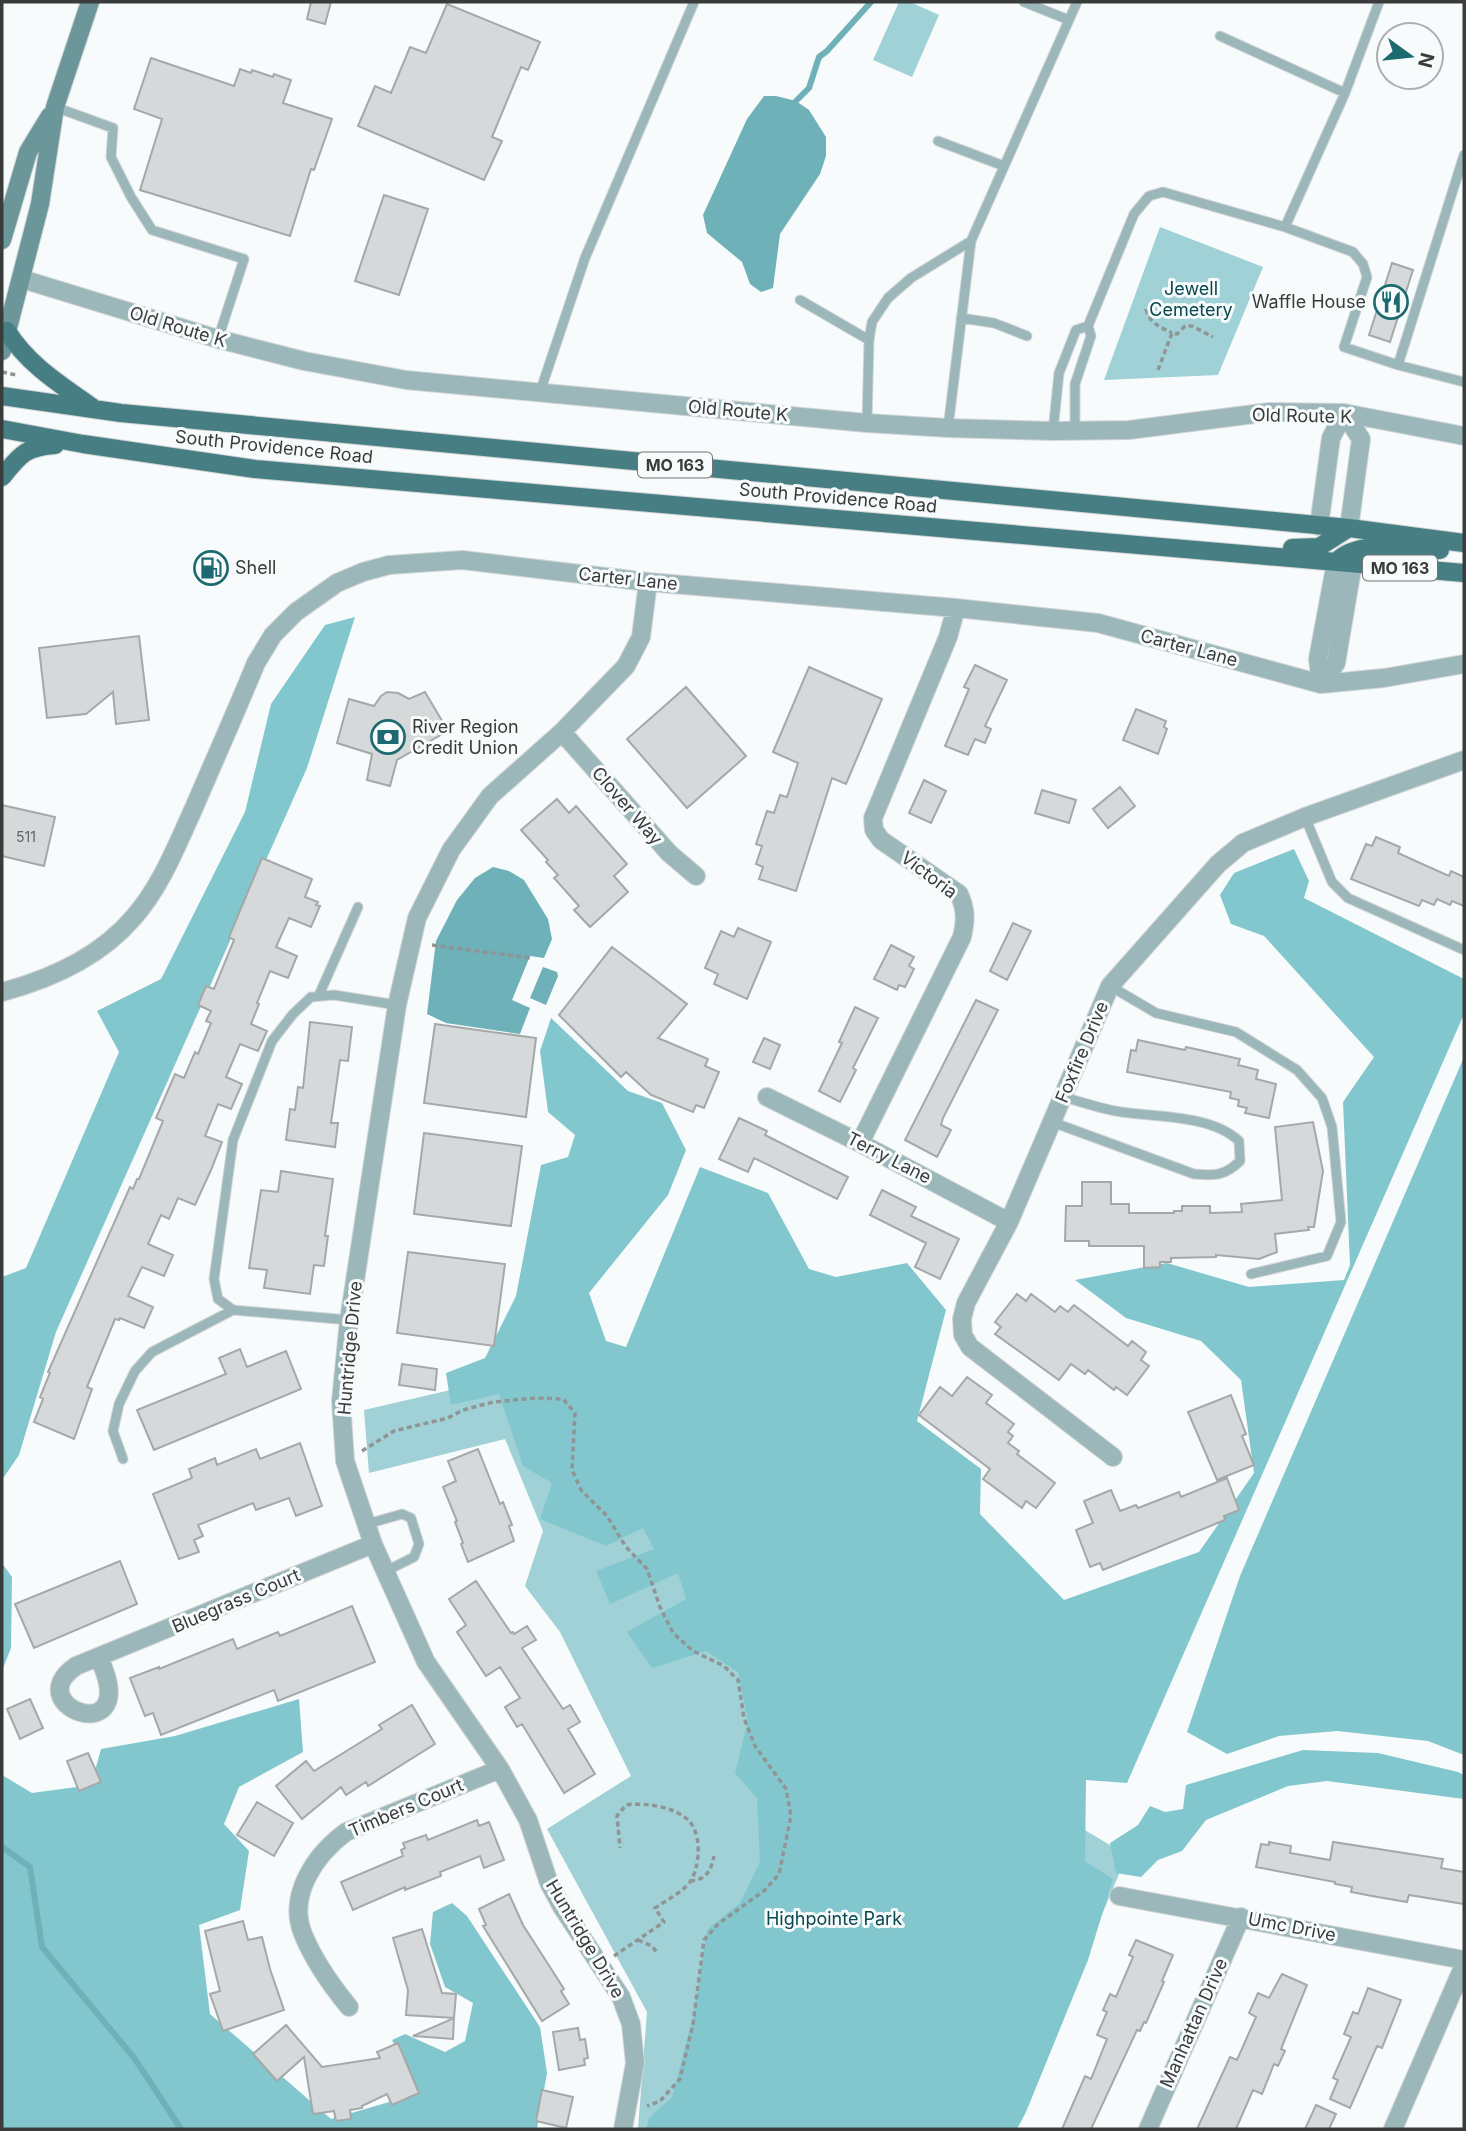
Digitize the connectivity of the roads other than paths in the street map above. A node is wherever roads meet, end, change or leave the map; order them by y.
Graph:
1 (90, 2) edge
2 (694, 2) edge
3 (1024, 2) edge
4 (1077, 2) edge
5 (1380, 2) edge
6 (1069, 20) junction
7 (1220, 36) dead end
8 (1345, 93) junction
9 (55, 107) junction
10 (938, 141) dead end
11 (1464, 155) edge
12 (1004, 166) junction
13 (1285, 227) junction
14 (2, 240) edge
15 (971, 241) junction
16 (22, 279) junction
17 (800, 300) dead end
18 (961, 318) junction
19 (1088, 326) junction
20 (7, 331) junction
21 (1027, 336) dead end
22 (218, 339) junction
23 (869, 340) junction
24 (2, 351) edge
25 (1398, 365) junction
26 (1464, 382) edge
27 (540, 392) junction
28 (2, 396) edge
29 (95, 409) junction
30 (1345, 413) junction
31 (867, 423) junction
32 (948, 428) junction
33 (2, 429) edge
34 (1053, 431) junction
35 (1075, 431) junction
36 (1464, 436) edge
37 (83, 444) junction
38 (2, 477) edge
39 (1319, 526) junction
40 (1349, 528) junction
41 (1464, 543) edge
42 (1211, 550) junction
43 (1345, 563) junction
44 (1464, 573) edge
45 (648, 582) junction
46 (956, 608) junction
47 (1464, 664) edge
48 (1321, 684) junction
49 (562, 732) junction
50 (1464, 760) edge
51 (1305, 817) junction
52 (696, 876) dead end
53 (358, 907) dead end
54 (1464, 950) edge
55 (1110, 986) junction
56 (2, 992) edge
57 (319, 995) junction
58 (397, 1005) junction
59 (767, 1097) dead end
60 (1063, 1097) junction
61 (1052, 1122) junction
62 (860, 1143) junction
63 (1009, 1222) junction
64 (1251, 1274) dead end
65 (233, 1310) junction
66 (349, 1320) junction
67 (1113, 1457) dead end
68 (123, 1459) dead end
69 (367, 1524) junction
70 (373, 1544) junction
71 (386, 1571) junction
72 (99, 1658) dead end
73 (500, 1769) junction
74 (1119, 1896) dead end
75 (1241, 1917) junction
76 (1464, 1962) edge
77 (349, 2007) dead end
78 (624, 2122) edge
79 (1147, 2129) edge
80 (1392, 2129) edge

1 - 9 street
2 - 27 lane
3 - 6 lane
4 - 6 lane
5 - 8 lane
6 - 12 lane
7 - 8 lane
8 - 13 lane
9 - 14 street
9 - 16 street
9 - 22 lane
10 - 12 lane
11 - 25 lane
12 - 15 lane
13 - 19 lane
13 - 25 lane
15 - 18 lane
15 - 23 lane
16 - 20 street
16 - 22 street, Old Route K
17 - 23 lane
18 - 21 lane
18 - 32 lane
19 - 34 lane
19 - 35 lane
20 - 24 street
20 - 29 main road
22 - 27 street, Old Route K
23 - 31 lane
25 - 26 lane
27 - 31 street, Old Route K
28 - 29 main road, South Providence Road / MO 163
29 - 39 main road, South Providence Road / MO 163
30 - 35 street, Old Route K
30 - 36 street, Old Route K
30 - 39 street
30 - 40 street
31 - 32 street, Old Route K
32 - 34 street, Old Route K
33 - 37 main road, South Providence Road / MO 163
34 - 35 street, Old Route K
37 - 38 main road
37 - 42 main road, South Providence Road / MO 163
39 - 40 main road, South Providence Road / MO 163
40 - 41 main road, South Providence Road / MO 163
40 - 42 main road
41 - 43 main road
42 - 43 main road, South Providence Road / MO 163
43 - 44 main road, South Providence Road / MO 163
43 - 48 street
45 - 46 street, Carter Lane
45 - 49 street, Huntridge Drive
45 - 56 street, Carter Lane
46 - 48 street, Carter Lane
46 - 62 street, Victoria
47 - 48 street, Carter Lane
49 - 52 street, Clover Way
49 - 58 street, Huntridge Drive
50 - 51 street, Foxfire Drive
51 - 54 lane
51 - 55 street, Foxfire Drive
53 - 57 lane
55 - 60 street, Foxfire Drive
55 - 64 lane
57 - 58 lane
57 - 65 lane
58 - 66 street, Huntridge Drive
59 - 62 street, Terry Lane
60 - 61 street, Foxfire Drive
60 - 61 lane
61 - 63 street, Foxfire Drive
62 - 63 street, Terry Lane
63 - 67 street, Foxfire Drive
65 - 66 lane
65 - 68 lane
66 - 69 street, Huntridge Drive
69 - 70 street, Huntridge Drive
69 - 71 lane
70 - 71 street, Huntridge Drive
70 - 72 street, Bluegrass Court
71 - 73 street, Huntridge Drive
73 - 77 street, Timbers Court
73 - 78 street, Huntridge Drive
74 - 75 street, Umc Drive
75 - 76 street, Umc Drive
75 - 79 street, Manhattan Drive
76 - 80 street

